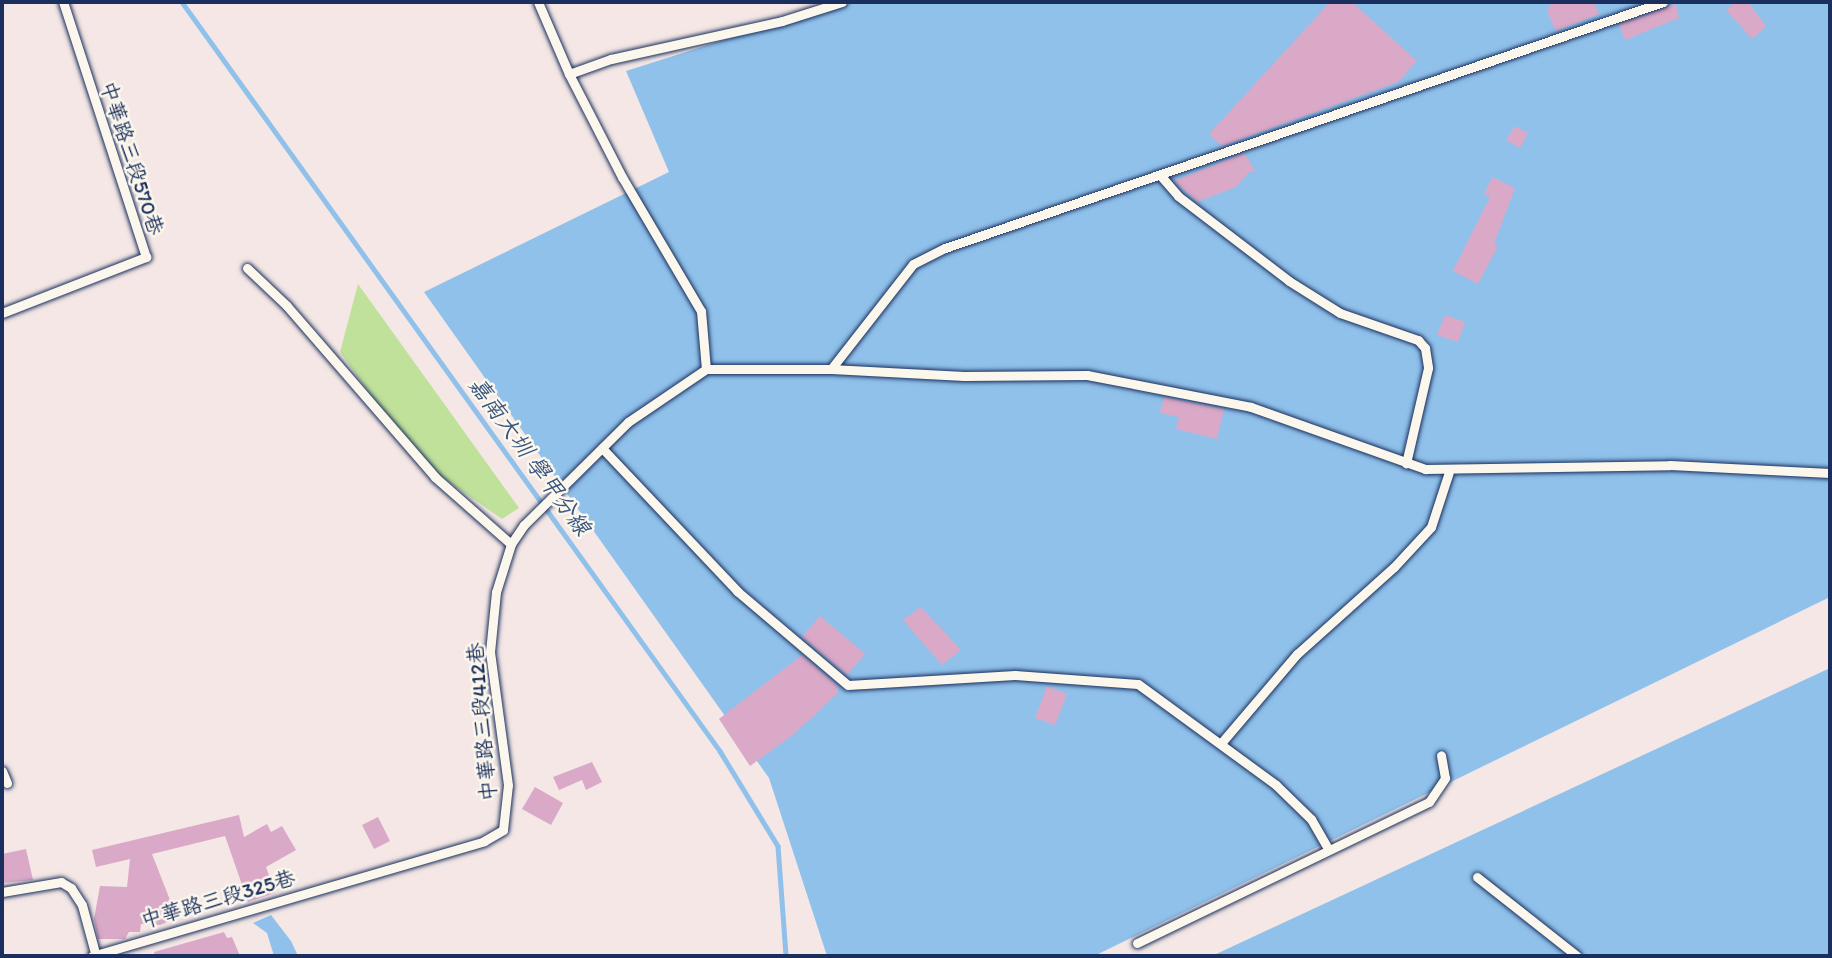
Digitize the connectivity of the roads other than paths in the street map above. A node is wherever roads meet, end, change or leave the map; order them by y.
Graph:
1 (63, 2) edge
2 (538, 2) edge
3 (842, 2) edge
4 (1662, 2) edge
5 (569, 74) junction
6 (1160, 175) junction
7 (247, 268) dead end
8 (2, 313) edge
9 (706, 369) junction
10 (831, 369) junction
11 (601, 448) junction
12 (1406, 463) junction
13 (1449, 472) junction
14 (1830, 473) edge
15 (511, 544) junction
16 (1222, 742) junction
17 (1441, 755) dead end
18 (2, 771) edge
19 (7, 783) dead end
20 (1328, 848) junction
21 (1477, 877) dead end
22 (354, 879) joint
23 (2, 892) edge
24 (1137, 943) dead end
25 (94, 955) edge
26 (1577, 956) edge

1 - 8 lane, 中華路三段570巷
2 - 5 lane
3 - 5 lane
4 - 6 lane
5 - 9 lane
6 - 10 lane
6 - 12 lane
7 - 15 lane
9 - 10 lane
9 - 11 lane, 中華路三段412巷
10 - 12 lane
11 - 15 lane, 中華路三段412巷
11 - 16 lane
12 - 13 lane
13 - 14 lane
13 - 16 lane
15 - 22 lane, 中華路三段412巷
16 - 20 lane
17 - 20 lane
18 - 19 lane
20 - 24 lane
21 - 26 lane
22 - 25 lane, 中華路三段325巷
23 - 25 lane

